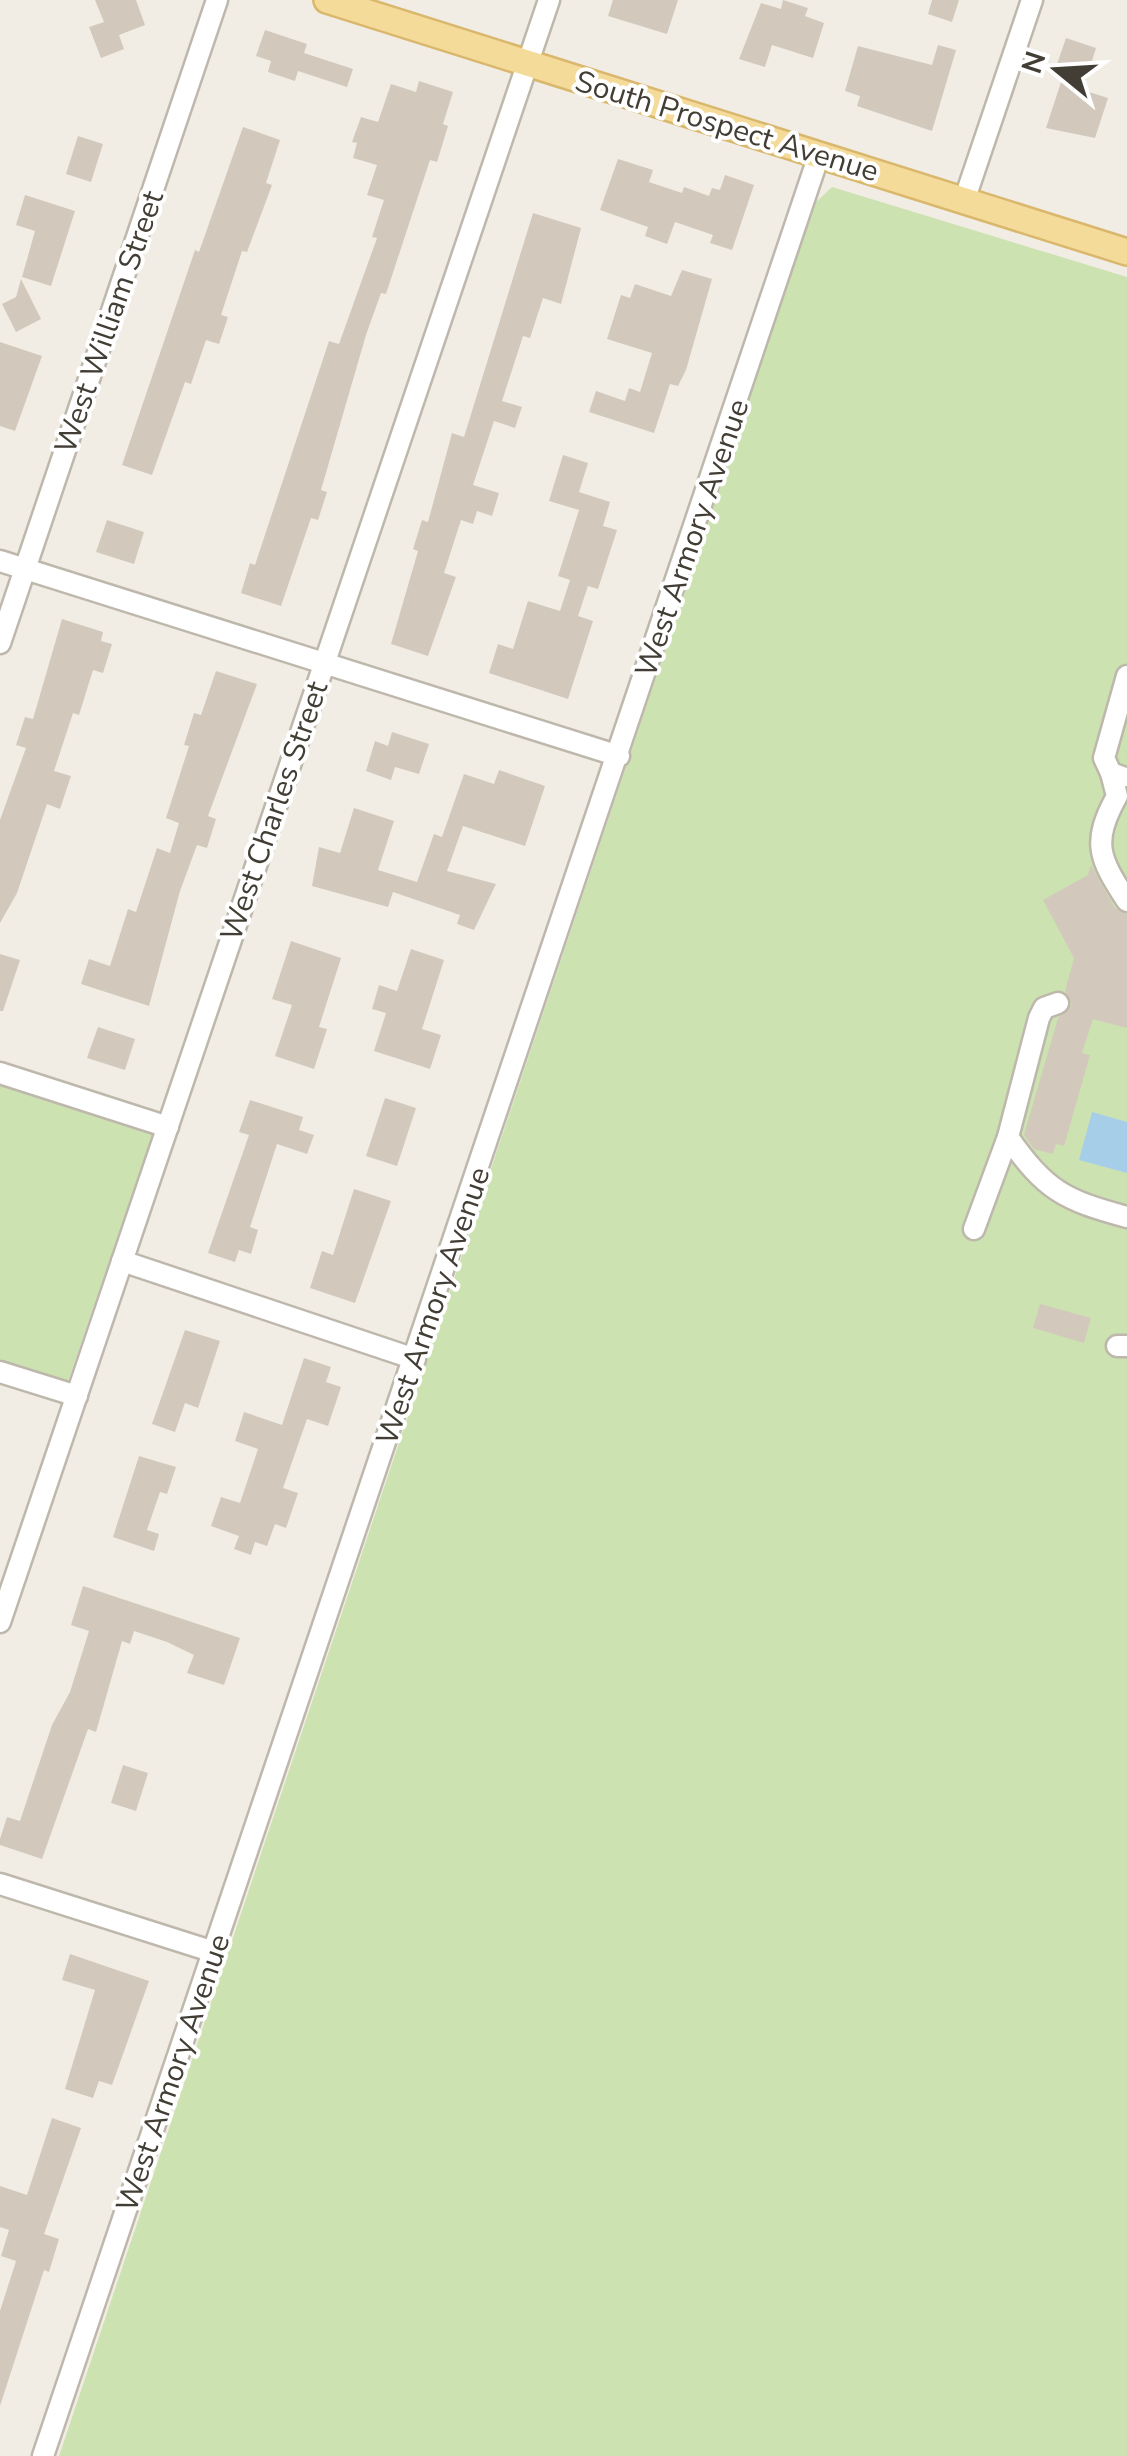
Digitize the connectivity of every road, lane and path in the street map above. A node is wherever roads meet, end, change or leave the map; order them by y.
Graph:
1 (217, 0) edge
2 (327, 0) edge
3 (549, 0) edge
4 (1032, 0) edge
5 (528, 63) junction
6 (819, 154) junction
7 (964, 201) junction
8 (1127, 252) edge
9 (0, 560) edge
10 (25, 569) junction
11 (0, 643) edge
12 (324, 664) junction
13 (1127, 676) edge
14 (619, 756) junction
15 (1119, 776) edge
16 (1127, 902) edge
17 (1058, 1003) dead end
18 (0, 1074) edge
19 (168, 1127) junction
20 (1008, 1137) junction
21 (1127, 1218) edge
22 (974, 1229) dead end
23 (122, 1261) junction
24 (415, 1359) junction
25 (0, 1372) edge
26 (77, 1396) junction
27 (0, 1622) edge
28 (0, 1884) edge
29 (214, 1952) junction
30 (44, 2456) edge

1 - 10 street, West William Street
2 - 5 main road, South Prospect Avenue
3 - 5 street, West Charles Street
4 - 7 street
5 - 6 main road, South Prospect Avenue
5 - 12 street, West Charles Street
6 - 7 main road, South Prospect Avenue
6 - 14 street, West Armory Avenue
7 - 8 main road, South Prospect Avenue
9 - 10 street
10 - 11 street, West William Street
10 - 12 street
12 - 14 street
12 - 19 street, West Charles Street
13 - 15 street
14 - 24 street, West Armory Avenue
15 - 16 street
17 - 20 street
18 - 19 street
19 - 23 street, West Charles Street
20 - 21 street
20 - 22 street
23 - 24 street
23 - 26 street, West Charles Street
24 - 29 street, West Armory Avenue
25 - 26 street
26 - 27 street, West Charles Street
28 - 29 street
29 - 30 street, West Armory Avenue

